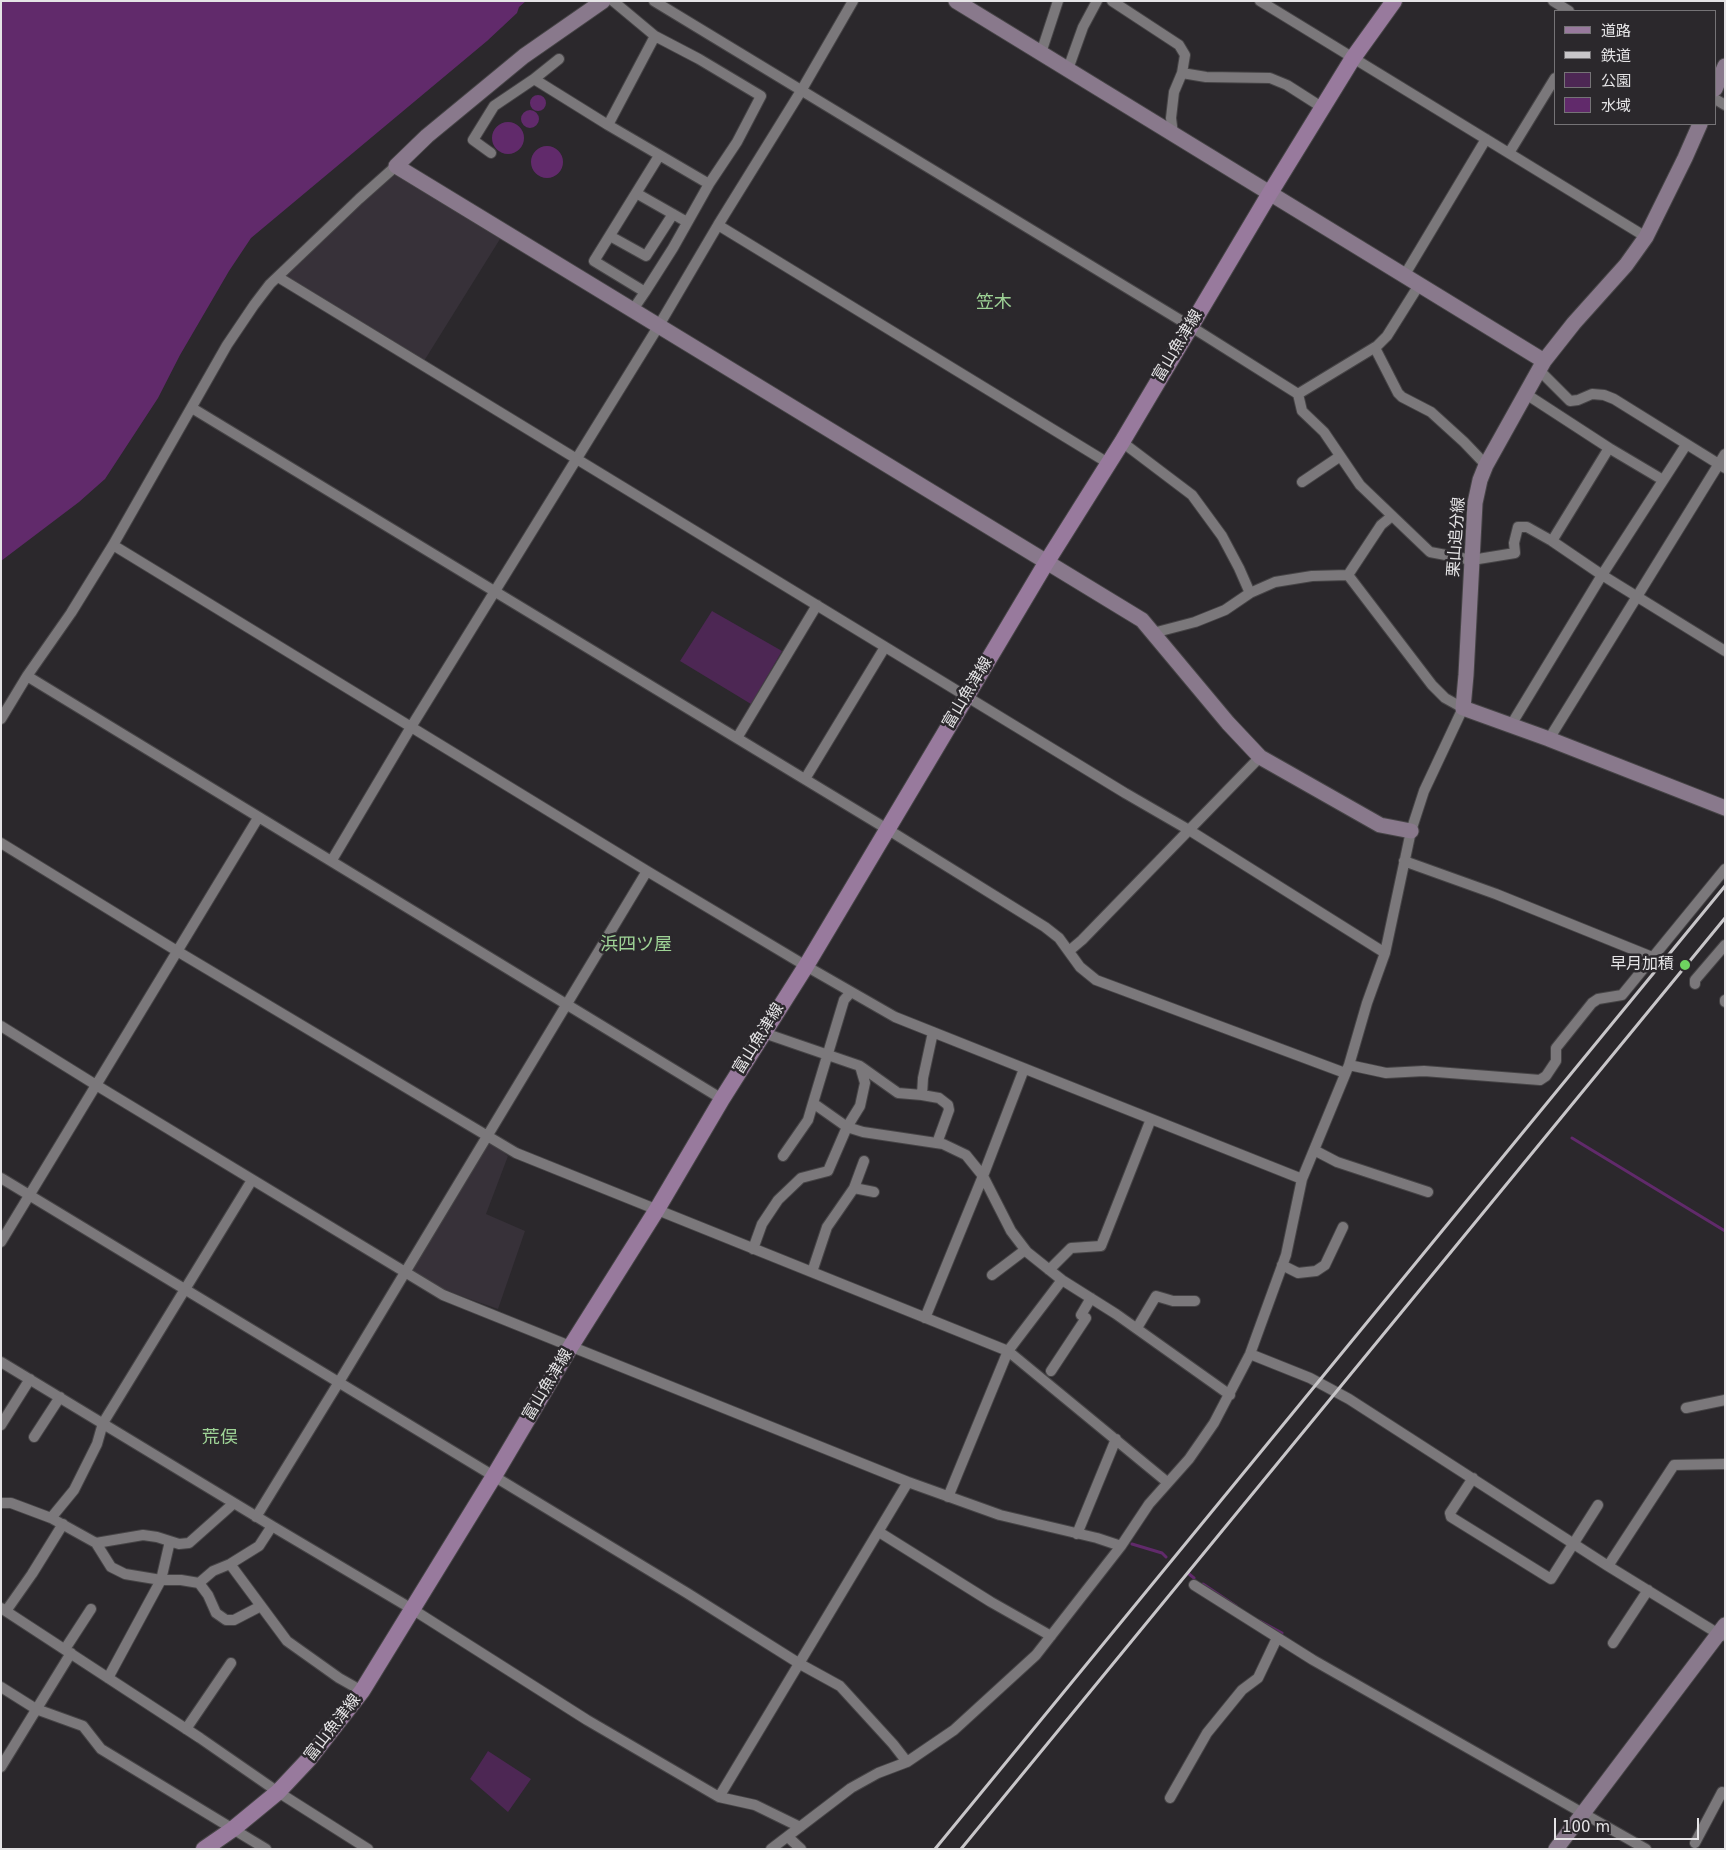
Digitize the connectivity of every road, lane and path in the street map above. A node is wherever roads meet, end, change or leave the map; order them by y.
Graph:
1 (603, 1) edge
2 (613, 1) edge
3 (654, 1) edge
4 (853, 1) edge
5 (956, 1) edge
6 (1058, 1) edge
7 (1097, 1) edge
8 (1112, 1) edge
9 (1260, 1) edge
10 (1394, 1) edge
11 (1553, 1) edge
12 (1567, 10) edge
13 (656, 36) junction
14 (1041, 53) junction
15 (1353, 58) junction
16 (560, 59) dead end
17 (1725, 66) edge
18 (1068, 70) junction
19 (1182, 73) junction
20 (534, 79) junction
21 (1554, 80) edge
22 (1716, 87) edge
23 (802, 91) junction
24 (1322, 108) junction
25 (608, 125) junction
26 (1700, 125) edge
27 (1173, 134) junction
28 (1486, 139) junction
29 (491, 153) dead end
30 (1509, 153) junction
31 (659, 156) junction
32 (396, 166) junction
33 (709, 184) junction
34 (636, 193) junction
35 (1270, 193) junction
36 (673, 214) junction
37 (687, 222) junction
38 (718, 225) junction
39 (610, 236) junction
40 (1646, 237) junction
41 (646, 256) junction
42 (661, 265) junction
43 (1404, 276) junction
44 (278, 277) junction
45 (1419, 285) junction
46 (645, 292) junction
47 (632, 311) junction
48 (1190, 326) junction
49 (658, 327) junction
50 (1374, 348) junction
51 (1542, 366) junction
52 (1298, 394) junction
53 (1526, 394) junction
54 (192, 408) junction
55 (1122, 442) junction
56 (1686, 445) junction
57 (1609, 448) junction
58 (1725, 454) edge
59 (1339, 457) junction
60 (576, 459) junction
61 (1108, 463) junction
62 (1486, 464) junction
63 (1722, 466) edge
64 (1663, 480) junction
65 (1302, 482) dead end
66 (1392, 516) junction
67 (1552, 541) junction
68 (113, 545) junction
69 (1472, 560) junction
70 (1046, 563) junction
71 (1348, 575) junction
72 (1602, 575) junction
73 (494, 592) junction
74 (1250, 593) junction
75 (1638, 596) junction
76 (817, 605) junction
77 (1153, 633) junction
78 (885, 647) junction
79 (1725, 651) edge
80 (27, 676) junction
81 (966, 696) junction
82 (1463, 708) junction
83 (1, 719) edge
84 (1511, 724) junction
85 (411, 727) junction
86 (737, 738) junction
87 (1549, 739) junction
88 (1260, 757) junction
89 (805, 779) junction
90 (1725, 808) edge
91 (258, 818) junction
92 (887, 829) junction
93 (1189, 830) junction
94 (1411, 831) junction
95 (1, 843) edge
96 (332, 860) junction
97 (1404, 861) junction
98 (1725, 869) edge
99 (648, 870) junction
100 (1725, 945) edge
101 (177, 951) junction
102 (1069, 951) junction
103 (1385, 953) junction
104 (1652, 958) junction
105 (806, 966) junction
106 (1695, 984) dead end
107 (850, 992) junction
108 (567, 1004) junction
109 (1, 1026) edge
110 (933, 1032) junction
111 (764, 1033) junction
112 (827, 1053) junction
113 (860, 1066) junction
114 (1024, 1069) junction
115 (1347, 1069) junction
116 (96, 1085) junction
117 (922, 1095) junction
118 (722, 1099) junction
119 (814, 1104) junction
120 (1151, 1119) junction
121 (848, 1126) junction
122 (488, 1137) junction
123 (937, 1142) junction
124 (1314, 1150) junction
125 (783, 1156) dead end
126 (864, 1161) dead end
127 (983, 1176) junction
128 (1, 1178) edge
129 (1302, 1179) junction
130 (252, 1180) junction
131 (854, 1188) junction
132 (874, 1192) dead end
133 (1428, 1192) dead end
134 (30, 1195) junction
135 (656, 1210) junction
136 (1343, 1227) dead end
137 (1, 1242) edge
138 (753, 1249) junction
139 (1025, 1250) junction
140 (1282, 1265) junction
141 (1049, 1270) junction
142 (812, 1272) junction
143 (405, 1273) junction
144 (992, 1275) dead end
145 (1062, 1280) junction
146 (186, 1289) junction
147 (1091, 1298) junction
148 (1195, 1301) dead end
149 (925, 1318) junction
150 (1137, 1328) junction
151 (571, 1346) junction
152 (1008, 1351) junction
153 (1250, 1354) junction
154 (1, 1362) edge
155 (1051, 1371) dead end
156 (30, 1380) junction
157 (339, 1382) junction
158 (1230, 1395) junction
159 (60, 1398) junction
160 (1725, 1400) edge
161 (1686, 1408) dead end
162 (103, 1423) junction
163 (1, 1425) edge
164 (34, 1437) dead end
165 (1116, 1439) junction
166 (1725, 1464) edge
167 (494, 1476) junction
168 (1473, 1478) junction
169 (908, 1482) junction
170 (1167, 1482) junction
171 (948, 1497) junction
172 (1, 1503) edge
173 (234, 1503) junction
174 (1598, 1505) dead end
175 (256, 1517) junction
176 (51, 1518) junction
177 (63, 1524) junction
178 (272, 1526) junction
179 (879, 1532) junction
180 (1077, 1534) junction
181 (170, 1541) junction
182 (96, 1544) junction
183 (1574, 1544) junction
184 (1121, 1546) junction
185 (230, 1564) junction
186 (1608, 1566) junction
187 (160, 1580) junction
188 (199, 1583) junction
189 (1194, 1585) dead end
190 (1648, 1590) junction
191 (261, 1606) junction
192 (91, 1609) dead end
193 (412, 1609) junction
194 (4, 1610) edge
195 (1723, 1632) edge
196 (1051, 1636) junction
197 (1277, 1638) junction
198 (1613, 1643) dead end
199 (68, 1651) junction
200 (231, 1663) dead end
201 (800, 1664) junction
202 (108, 1678) junction
203 (1, 1687) edge
204 (362, 1691) junction
205 (36, 1708) junction
206 (186, 1729) junction
207 (907, 1762) junction
208 (1, 1767) edge
209 (1724, 1791) edge
210 (278, 1792) junction
211 (719, 1797) junction
212 (1170, 1798) dead end
213 (1583, 1813) junction
214 (800, 1827) junction
215 (233, 1829) junction
216 (788, 1837) junction
217 (1695, 1843) dead end
218 (204, 1849) edge
219 (266, 1849) edge
220 (368, 1849) edge
221 (771, 1849) edge
222 (801, 1849) edge
223 (1556, 1849) edge
224 (1646, 1849) edge

1 - 32 street
2 - 13 street
3 - 23 street
4 - 23 street
5 - 14 street
6 - 14 street
7 - 18 street
8 - 19 street
9 - 15 street
10 - 15 main road, 富山魚津線
11 - 12 street
13 - 25 street
13 - 33 street
14 - 18 street
15 - 24 main road, 富山魚津線
15 - 28 street
16 - 20 street
17 - 22 street
18 - 27 street
19 - 24 street
19 - 27 street
20 - 25 street
20 - 29 street
21 - 30 street
23 - 38 street
23 - 48 street
24 - 35 main road, 富山魚津線
25 - 31 street
26 - 40 street, 栗山追分線
27 - 35 street
28 - 30 street
28 - 43 street
30 - 40 street
31 - 33 street
31 - 34 street
32 - 44 street
32 - 47 street
33 - 37 street
34 - 36 street
34 - 39 street
35 - 43 street
35 - 48 main road, 富山魚津線
36 - 37 street
36 - 41 street
37 - 42 street
38 - 49 street
38 - 61 street
39 - 41 street
39 - 46 street
40 - 51 street, 栗山追分線
41 - 42 street
42 - 46 street
43 - 45 street
44 - 54 street
44 - 60 street
45 - 50 street
45 - 51 street
46 - 47 street
47 - 49 street
48 - 52 street
48 - 55 main road, 富山魚津線
49 - 60 street
49 - 70 street
50 - 52 street
50 - 62 street
51 - 53 street, 栗山追分線
51 - 56 street
52 - 59 street
53 - 57 street
53 - 62 street, 栗山追分線
54 - 68 street
54 - 73 street
55 - 61 main road, 富山魚津線
55 - 74 street
56 - 63 street
56 - 64 street
57 - 64 street
57 - 67 street
58 - 63 street
59 - 65 street
59 - 66 street
60 - 73 street
60 - 76 street
61 - 70 main road, 富山魚津線
62 - 69 street, 栗山追分線
63 - 75 street
64 - 72 street
66 - 69 street
66 - 71 street
67 - 69 street
67 - 72 street
68 - 80 street
68 - 85 street
69 - 82 street, 栗山追分線
70 - 77 street
70 - 81 main road, 富山魚津線
71 - 74 street
71 - 82 street
72 - 75 street
72 - 84 street
73 - 85 street
73 - 86 street
74 - 77 street
75 - 79 street
75 - 87 street
76 - 78 street
76 - 86 street
77 - 88 street
78 - 81 street
78 - 89 street
80 - 83 street
80 - 91 street
81 - 92 main road, 富山魚津線
81 - 93 street
82 - 84 street
82 - 94 street
84 - 87 street
85 - 96 street
85 - 99 street
86 - 89 street
87 - 90 street
88 - 93 street
88 - 94 street
89 - 92 street
91 - 96 street
91 - 101 street
92 - 102 street
92 - 105 main road, 富山魚津線
93 - 102 street
93 - 103 street
94 - 97 street
95 - 101 street
96 - 108 street
97 - 103 street
97 - 104 street
98 - 104 street
99 - 105 street
99 - 108 street
100 - 106 street
101 - 116 street
101 - 122 street
102 - 115 street
103 - 115 street
104 - 115 street
105 - 107 street
105 - 111 main road, 富山魚津線
107 - 110 street
107 - 112 street
108 - 118 street
108 - 122 street
109 - 116 street
110 - 114 street
110 - 117 street
111 - 112 street
111 - 118 main road, 富山魚津線
112 - 113 street
112 - 119 street
113 - 117 street
113 - 121 street
114 - 120 street
114 - 127 street
115 - 124 street
116 - 130 street
116 - 134 street
117 - 123 street
118 - 135 main road, 富山魚津線
119 - 121 street
119 - 125 street
120 - 129 street
120 - 141 street
121 - 123 street
121 - 138 street
122 - 135 street
122 - 143 street
123 - 127 street
124 - 129 street
124 - 133 street
126 - 131 street
127 - 139 street
127 - 149 street
128 - 134 street
129 - 140 street
130 - 143 street
130 - 146 street
131 - 132 street
131 - 142 street
134 - 137 street
134 - 146 street
135 - 138 street
135 - 151 main road, 富山魚津線
136 - 140 street
138 - 142 street
139 - 141 street
139 - 144 street
140 - 153 street
141 - 145 street
142 - 149 street
143 - 151 street
143 - 157 street
145 - 147 street
145 - 152 street
146 - 157 street
146 - 162 street
147 - 150 street
147 - 155 street
148 - 150 street
149 - 152 street
150 - 158 street
151 - 167 main road, 富山魚津線
151 - 169 street
152 - 165 street
152 - 171 street
153 - 158 street
153 - 168 street
154 - 156 street
156 - 159 street
156 - 163 street
157 - 167 street
157 - 175 street
158 - 170 street
159 - 162 street
159 - 164 street
160 - 161 street
162 - 173 street
162 - 176 street
165 - 170 street
165 - 180 street
166 - 186 street
167 - 193 main road, 富山魚津線
167 - 201 street
168 - 183 street
168 - 183 street
169 - 171 street
169 - 179 street
170 - 184 street
171 - 180 street
172 - 176 street
173 - 175 street
173 - 181 street
174 - 183 street
175 - 178 street
176 - 177 street
177 - 182 street
177 - 194 street
178 - 185 street
178 - 193 street
179 - 196 street
179 - 201 street
180 - 184 street
181 - 182 street
181 - 187 street
182 - 187 street
183 - 186 street
184 - 196 street
185 - 188 street
185 - 191 street
186 - 190 street
187 - 188 street
187 - 202 street
188 - 191 street
189 - 197 street
190 - 195 street
190 - 198 street
191 - 204 street
192 - 199 street
193 - 204 main road, 富山魚津線
193 - 211 street
194 - 199 street
195 - 213 street
196 - 207 street
197 - 212 street
197 - 213 street
199 - 202 street
199 - 205 street
200 - 206 street
201 - 207 street
201 - 211 street
202 - 206 street
203 - 205 street
204 - 210 main road, 富山魚津線
205 - 208 street
205 - 215 street
206 - 210 street
207 - 214 street
209 - 217 street
210 - 215 main road, 富山魚津線
210 - 220 street
211 - 214 street
213 - 223 street
213 - 224 street
214 - 216 street
215 - 218 main road, 富山魚津線
215 - 219 street
216 - 221 street
216 - 222 street

